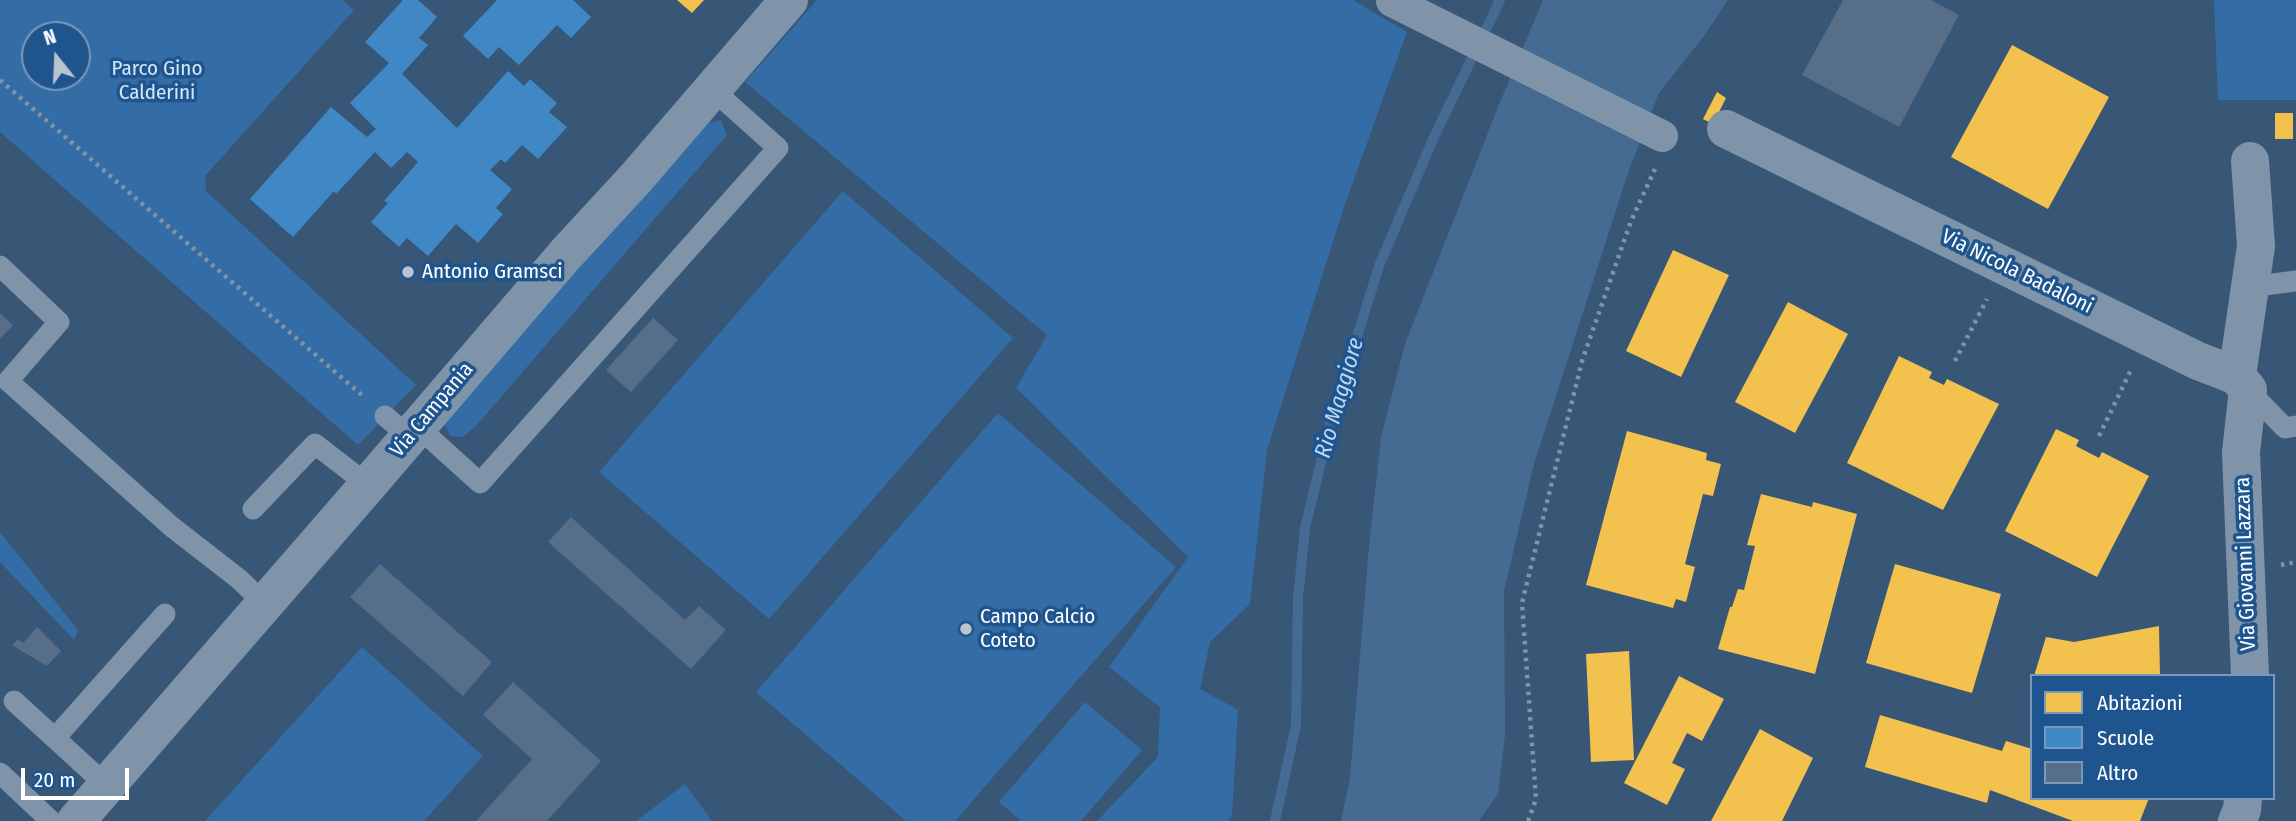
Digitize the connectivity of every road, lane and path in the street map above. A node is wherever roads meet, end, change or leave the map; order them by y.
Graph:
1 (789, 0) edge
2 (1391, 0) edge
3 (0, 80) edge
4 (712, 89) junction
5 (1726, 129) dead end
6 (1662, 136) dead end
7 (2250, 161) dead end
8 (1648, 184) dead end
9 (0, 266) edge
10 (2296, 281) edge
11 (2250, 287) junction
12 (1990, 292) dead end
13 (1955, 361) dead end
14 (2126, 380) dead end
15 (2242, 383) junction
16 (2296, 426) edge
17 (404, 427) junction
18 (2099, 436) dead end
19 (368, 485) junction
20 (253, 509) dead end
21 (265, 604) junction
22 (165, 614) dead end
23 (2250, 674) edge
24 (14, 701) dead end
25 (55, 738) junction
26 (0, 773) edge
27 (106, 785) junction
28 (2242, 800) edge
29 (51, 821) edge
30 (75, 821) edge
31 (1528, 821) edge
32 (2237, 821) edge

1 - 4 street, Via Campania
2 - 6 street
3 - 17 path
4 - 17 street, Via Campania
4 - 17 lane
5 - 15 street, Via Nicola Badaloni
7 - 11 street
8 - 31 path
9 - 21 lane
10 - 11 lane
11 - 15 street
12 - 13 path
14 - 18 path
15 - 16 lane
15 - 23 street, Via Giovanni Lazzara
17 - 19 street, Via Campania
19 - 20 lane
19 - 21 street, Via Campania
21 - 27 street, Via Campania
22 - 25 lane
24 - 25 lane
25 - 27 lane
26 - 29 lane
27 - 30 street, Via Campania
28 - 32 street

